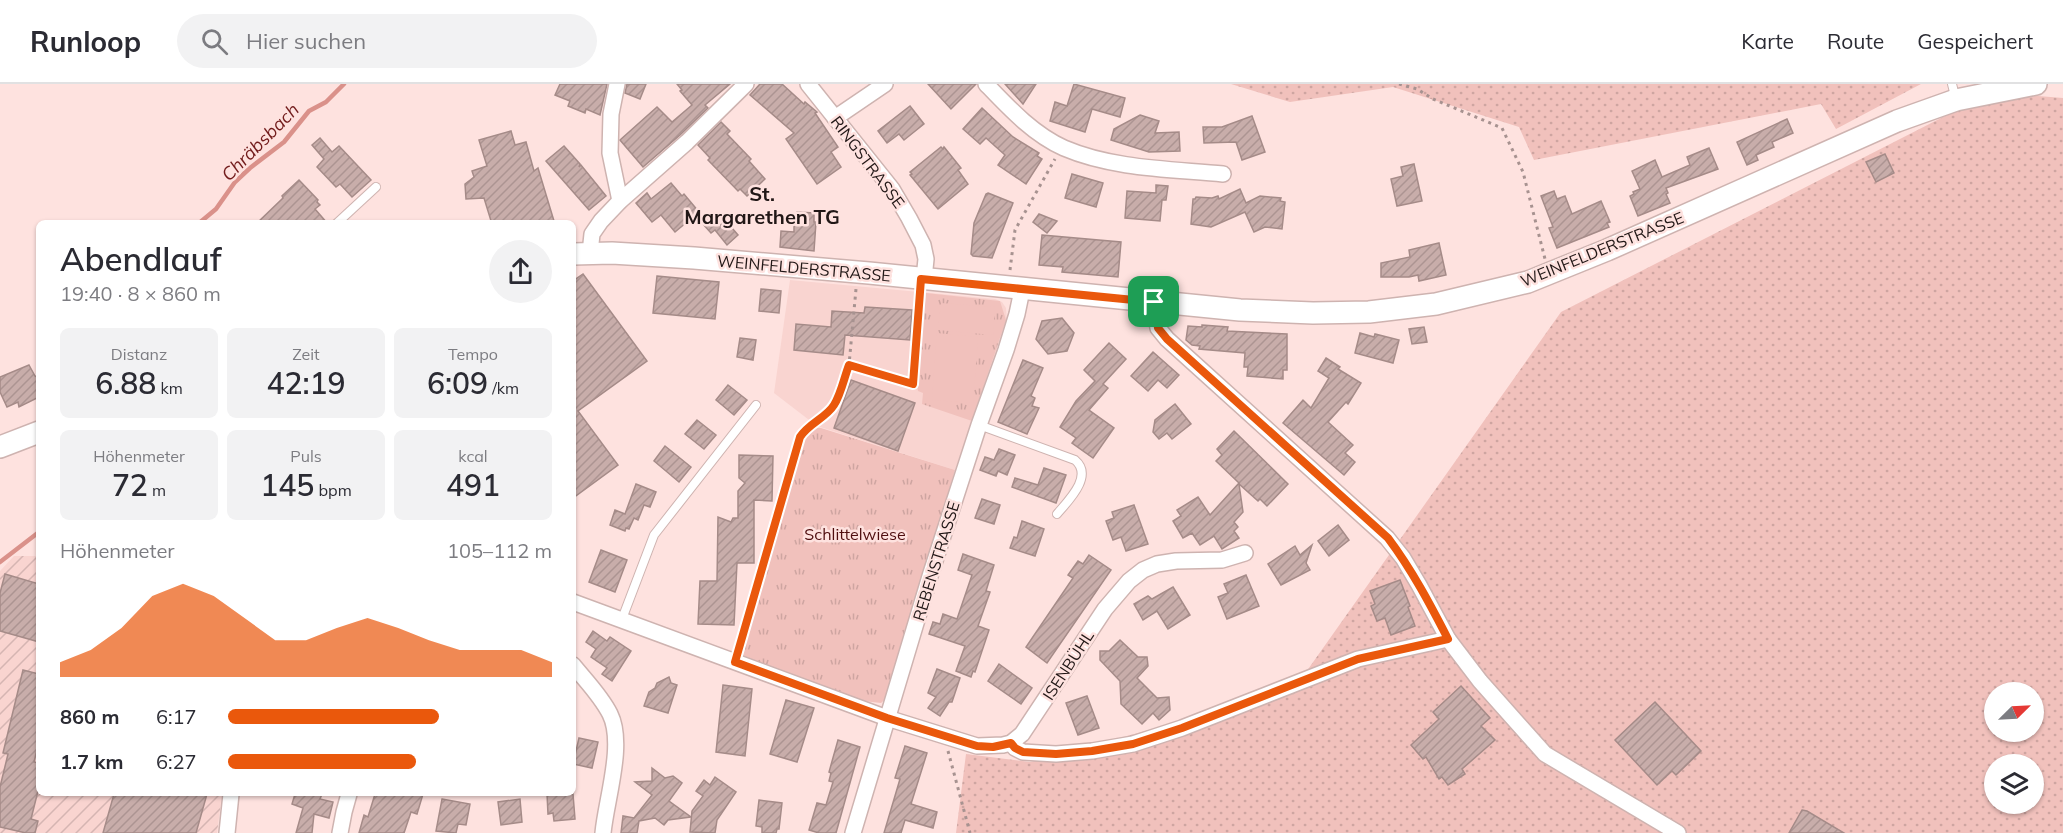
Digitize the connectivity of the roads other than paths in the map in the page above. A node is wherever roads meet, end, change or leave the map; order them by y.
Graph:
1 (617, 84) edge
2 (746, 84) edge
3 (808, 84) edge
4 (885, 84) edge
5 (986, 84) edge
6 (2036, 84) edge
7 (1954, 92) edge
8 (835, 118) junction
9 (1223, 174) dead end
10 (376, 187) dead end
11 (620, 201) junction
12 (340, 220) edge
13 (582, 254) edge
14 (922, 279) junction
15 (1015, 289) junction
16 (1154, 302) junction
17 (756, 405) dead end
18 (979, 425) junction
19 (36, 433) edge
20 (0, 447) edge
21 (1057, 514) dead end
22 (1245, 553) dead end
23 (576, 603) edge
24 (622, 619) junction
25 (1448, 639) junction
26 (576, 670) edge
27 (887, 718) junction
28 (1011, 743) junction
29 (231, 796) edge
30 (349, 796) edge
31 (227, 833) edge
32 (340, 833) edge
33 (603, 833) edge
34 (854, 833) edge
35 (1678, 833) edge

1 - 11 street
2 - 11 street
3 - 8 street, RINGSTRASSE
4 - 8 street
5 - 9 street
6 - 7 main road, WEINFELDERSTRASSE
7 - 16 main road, WEINFELDERSTRASSE
8 - 14 street, RINGSTRASSE
10 - 12 lane
11 - 13 street
13 - 14 main road, WEINFELDERSTRASSE
14 - 15 main road, WEINFELDERSTRASSE
15 - 16 main road, WEINFELDERSTRASSE
15 - 18 street, REBENSTRASSE
16 - 25 street
17 - 24 lane
18 - 21 lane
18 - 27 street, REBENSTRASSE
19 - 20 main road
22 - 28 street, ISENBÜHL
23 - 24 street
24 - 27 street
25 - 28 street
25 - 35 street
26 - 33 street
27 - 28 street
27 - 34 street, REBENSTRASSE
29 - 31 street
30 - 32 street

